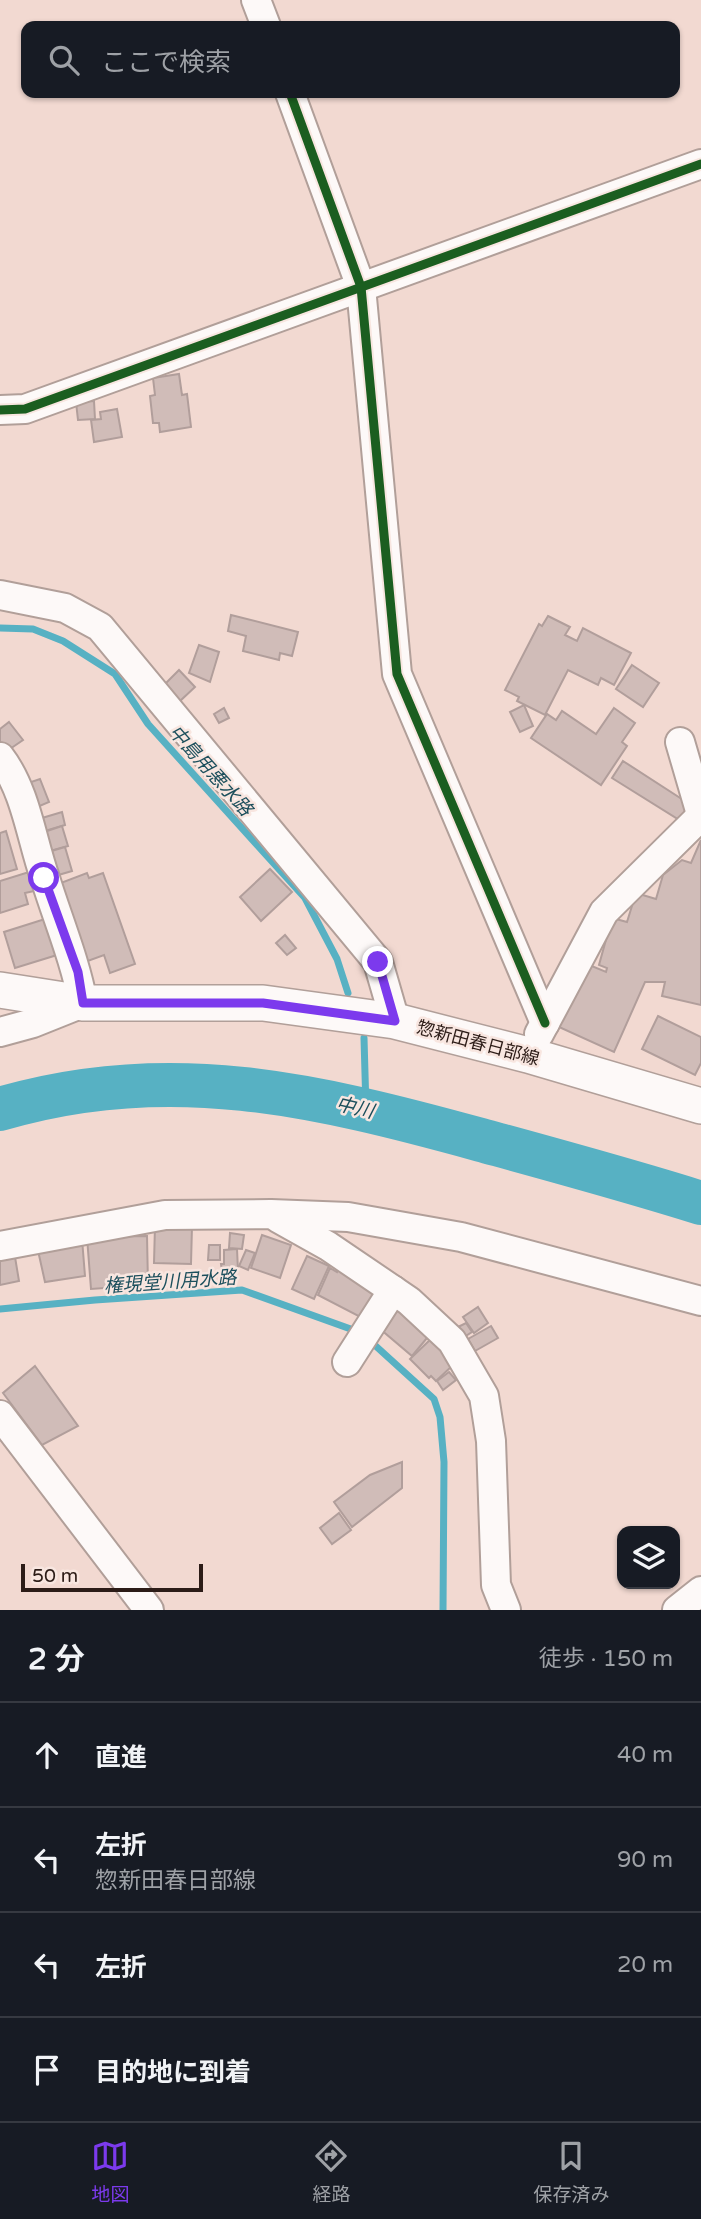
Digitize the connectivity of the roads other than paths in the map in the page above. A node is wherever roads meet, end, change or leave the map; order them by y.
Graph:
1 (256, 0) edge
2 (264, 21) edge
3 (292, 98) edge
4 (701, 164) edge
5 (361, 287) junction
6 (0, 410) edge
7 (0, 595) edge
8 (680, 742) dead end
9 (0, 757) edge
10 (701, 815) edge
11 (0, 990) edge
12 (83, 1003) junction
13 (395, 1021) junction
14 (545, 1023) junction
15 (0, 1032) edge
16 (528, 1055) junction
17 (701, 1106) edge
18 (271, 1214) junction
19 (0, 1246) edge
20 (393, 1290) junction
21 (701, 1301) edge
22 (347, 1362) dead end
23 (0, 1415) edge
24 (701, 1591) edge
25 (149, 1610) edge
26 (506, 1610) edge
27 (677, 1610) edge

1 - 2 street
3 - 5 street
4 - 5 street
5 - 6 street
5 - 14 street
7 - 13 street
8 - 10 street
9 - 12 street
10 - 14 street
11 - 12 main road, 惣新田春日部線
12 - 13 main road, 惣新田春日部線
12 - 15 street
13 - 16 main road, 惣新田春日部線
14 - 16 street
16 - 17 main road, 惣新田春日部線
18 - 19 street
18 - 20 street
18 - 21 street
20 - 22 street
20 - 26 street
23 - 25 street
24 - 27 street

